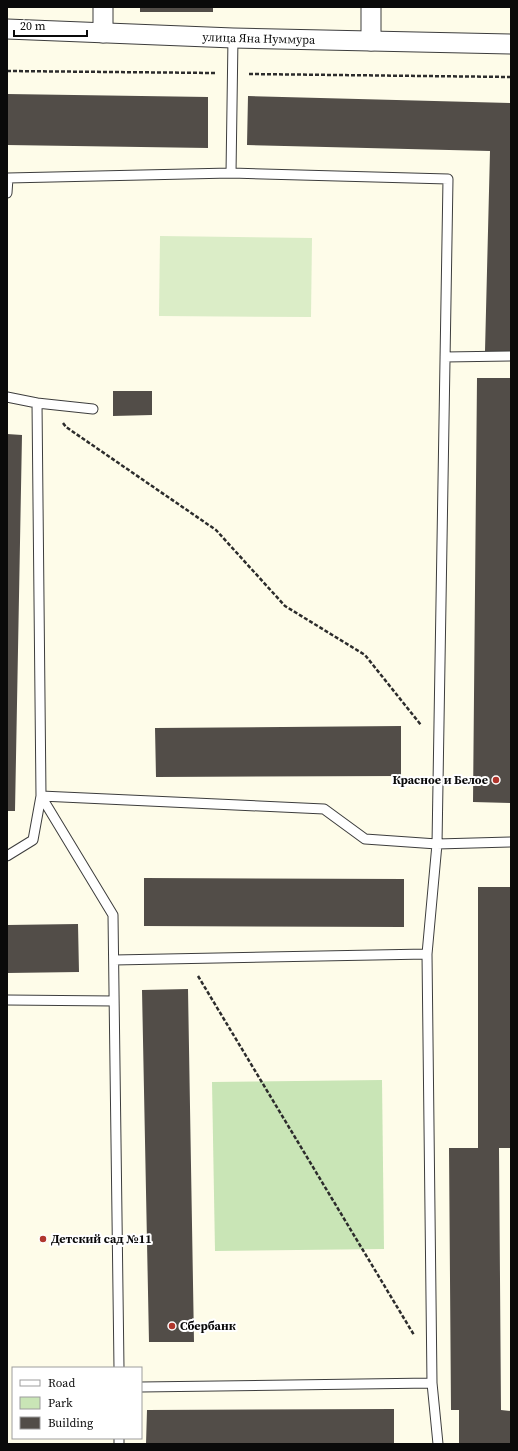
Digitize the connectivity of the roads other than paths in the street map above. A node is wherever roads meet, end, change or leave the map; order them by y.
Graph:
1 (103, 7) edge
2 (371, 7) edge
3 (7, 29) edge
4 (103, 33) junction
5 (233, 38) junction
6 (371, 41) junction
7 (511, 44) edge
8 (231, 173) junction
9 (7, 193) edge
10 (511, 356) edge
11 (445, 357) junction
12 (7, 397) edge
13 (37, 403) junction
14 (93, 409) dead end
15 (41, 796) junction
16 (511, 842) edge
17 (437, 844) junction
18 (7, 856) edge
19 (427, 954) junction
20 (114, 960) junction
21 (7, 1000) edge
22 (114, 1000) junction
23 (119, 1367) edge
24 (432, 1383) junction
25 (142, 1387) edge
26 (438, 1444) edge

1 - 4 street
2 - 6 street
3 - 4 street, улица Яна Нуммура
4 - 5 street, улица Яна Нуммура
5 - 6 street, улица Яна Нуммура
5 - 8 lane
6 - 7 street, улица Яна Нуммура
8 - 9 lane
8 - 11 lane
10 - 11 lane
11 - 17 lane
12 - 13 lane
13 - 14 lane
13 - 15 lane
15 - 17 lane
15 - 18 lane
15 - 20 lane
16 - 17 lane
17 - 19 lane
19 - 20 lane
19 - 24 lane
20 - 22 lane
21 - 22 lane
22 - 23 lane
24 - 25 lane
24 - 26 lane

